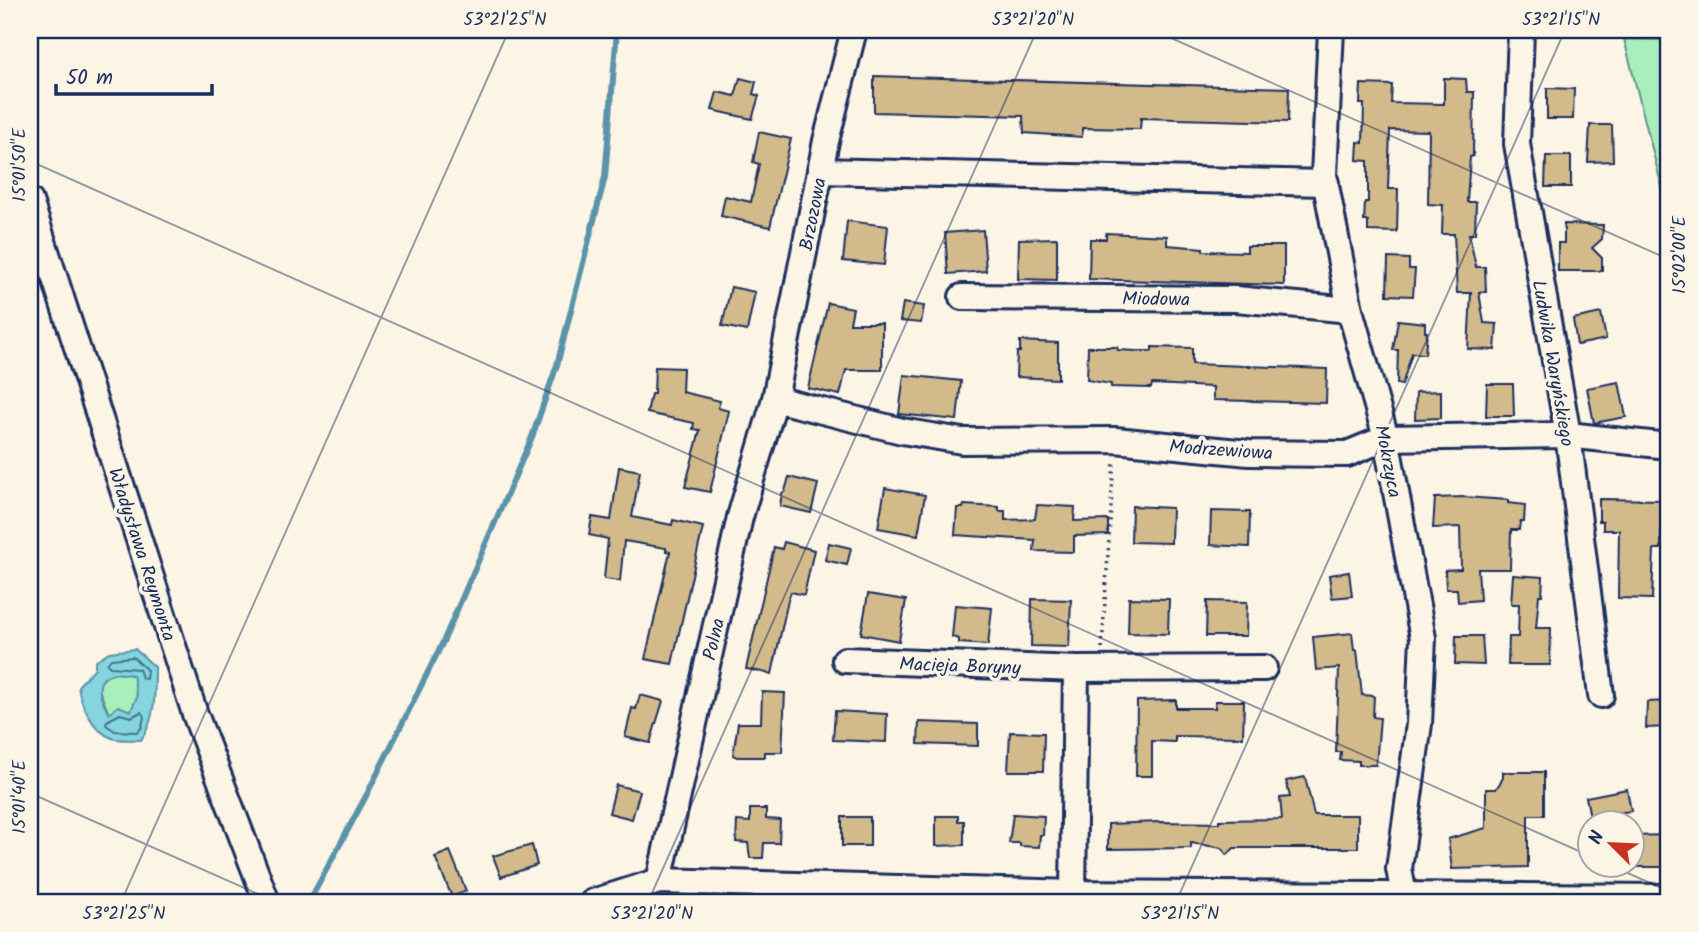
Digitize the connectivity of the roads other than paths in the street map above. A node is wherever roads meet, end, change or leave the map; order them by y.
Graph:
1 (854, 30) edge
2 (1331, 30) edge
3 (1521, 30) edge
4 (820, 170) junction
5 (1325, 183) junction
6 (30, 201) edge
7 (961, 298) dead end
8 (1350, 310) junction
9 (775, 399) junction
10 (1568, 435) junction
11 (1386, 438) junction
12 (1668, 446) edge
13 (845, 660) dead end
14 (1264, 668) dead end
15 (1076, 669) junction
16 (1601, 695) dead end
17 (659, 881) junction
18 (1073, 893) junction
19 (1404, 895) junction
20 (1668, 897) edge
21 (1229, 898) edge
22 (1517, 899) edge
23 (267, 902) edge
24 (593, 902) edge

1 - 4 street, Brzozowa
2 - 5 street, Mokrzyca
3 - 10 street, Ludwika Waryńskiego
4 - 5 street
4 - 9 street, Brzozowa
5 - 8 street, Mokrzyca
6 - 23 street, Władysława Reymonta
7 - 8 street, Miodowa
8 - 11 street, Mokrzyca
9 - 11 street, Modrzewiowa
9 - 17 street, Polna
10 - 11 street, Modrzewiowa
10 - 12 street, Modrzewiowa
10 - 16 street, Ludwika Waryńskiego
11 - 19 street, Mokrzyca
13 - 15 street, Macieja Boryny
14 - 15 street, Macieja Boryny
15 - 18 street
17 - 18 street
17 - 24 street
18 - 21 street
19 - 21 street
19 - 22 street
20 - 22 street

